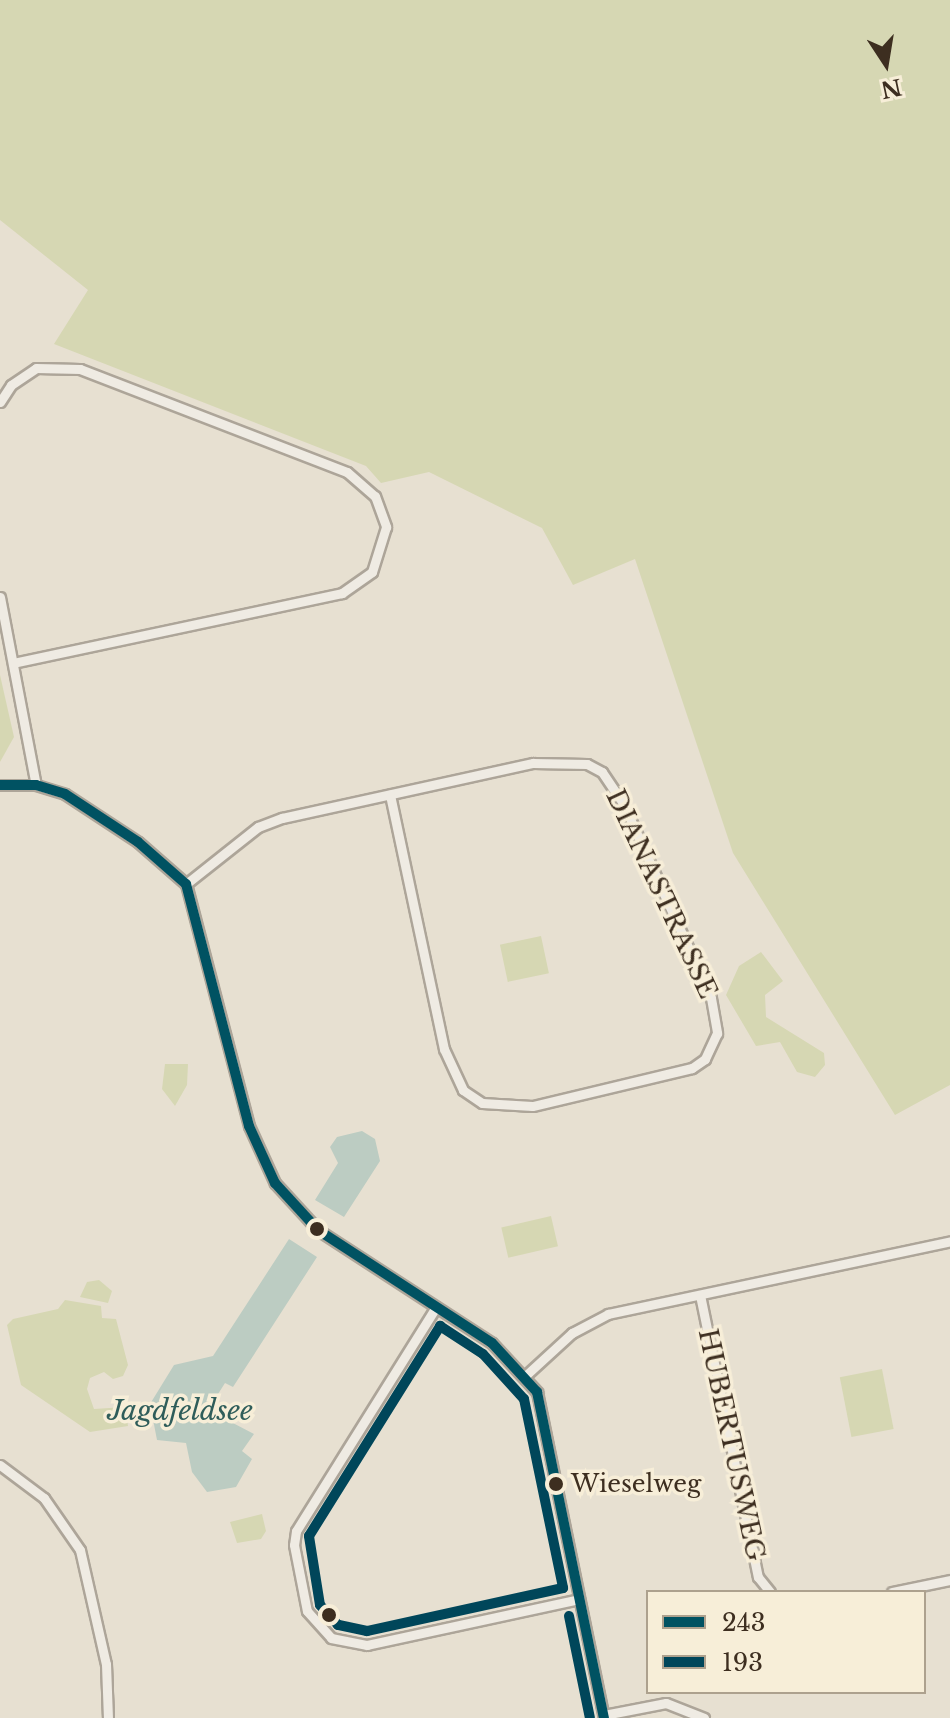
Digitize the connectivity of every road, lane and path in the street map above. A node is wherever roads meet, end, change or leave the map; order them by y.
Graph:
1 (0, 402) edge
2 (0, 597) edge
3 (14, 663) junction
4 (0, 785) edge
5 (36, 785) junction
6 (390, 795) junction
7 (186, 884) junction
8 (950, 1241) edge
9 (700, 1295) junction
10 (436, 1307) junction
11 (525, 1376) junction
12 (0, 1465) edge
13 (950, 1580) edge
14 (768, 1590) edge
15 (902, 1590) edge
16 (579, 1599) junction
17 (604, 1716) edge
18 (108, 1718) edge
19 (704, 1718) edge

1 - 3 street
2 - 3 street
3 - 5 street
4 - 5 street
5 - 7 street
6 - 6 street, DIANASTRASSE
6 - 7 street, DIANASTRASSE
7 - 10 street
8 - 9 street
9 - 11 street
9 - 14 street, HUBERTUSWEG
10 - 11 street
10 - 16 street
11 - 16 street
12 - 18 street
13 - 15 street
16 - 17 street
17 - 19 street

